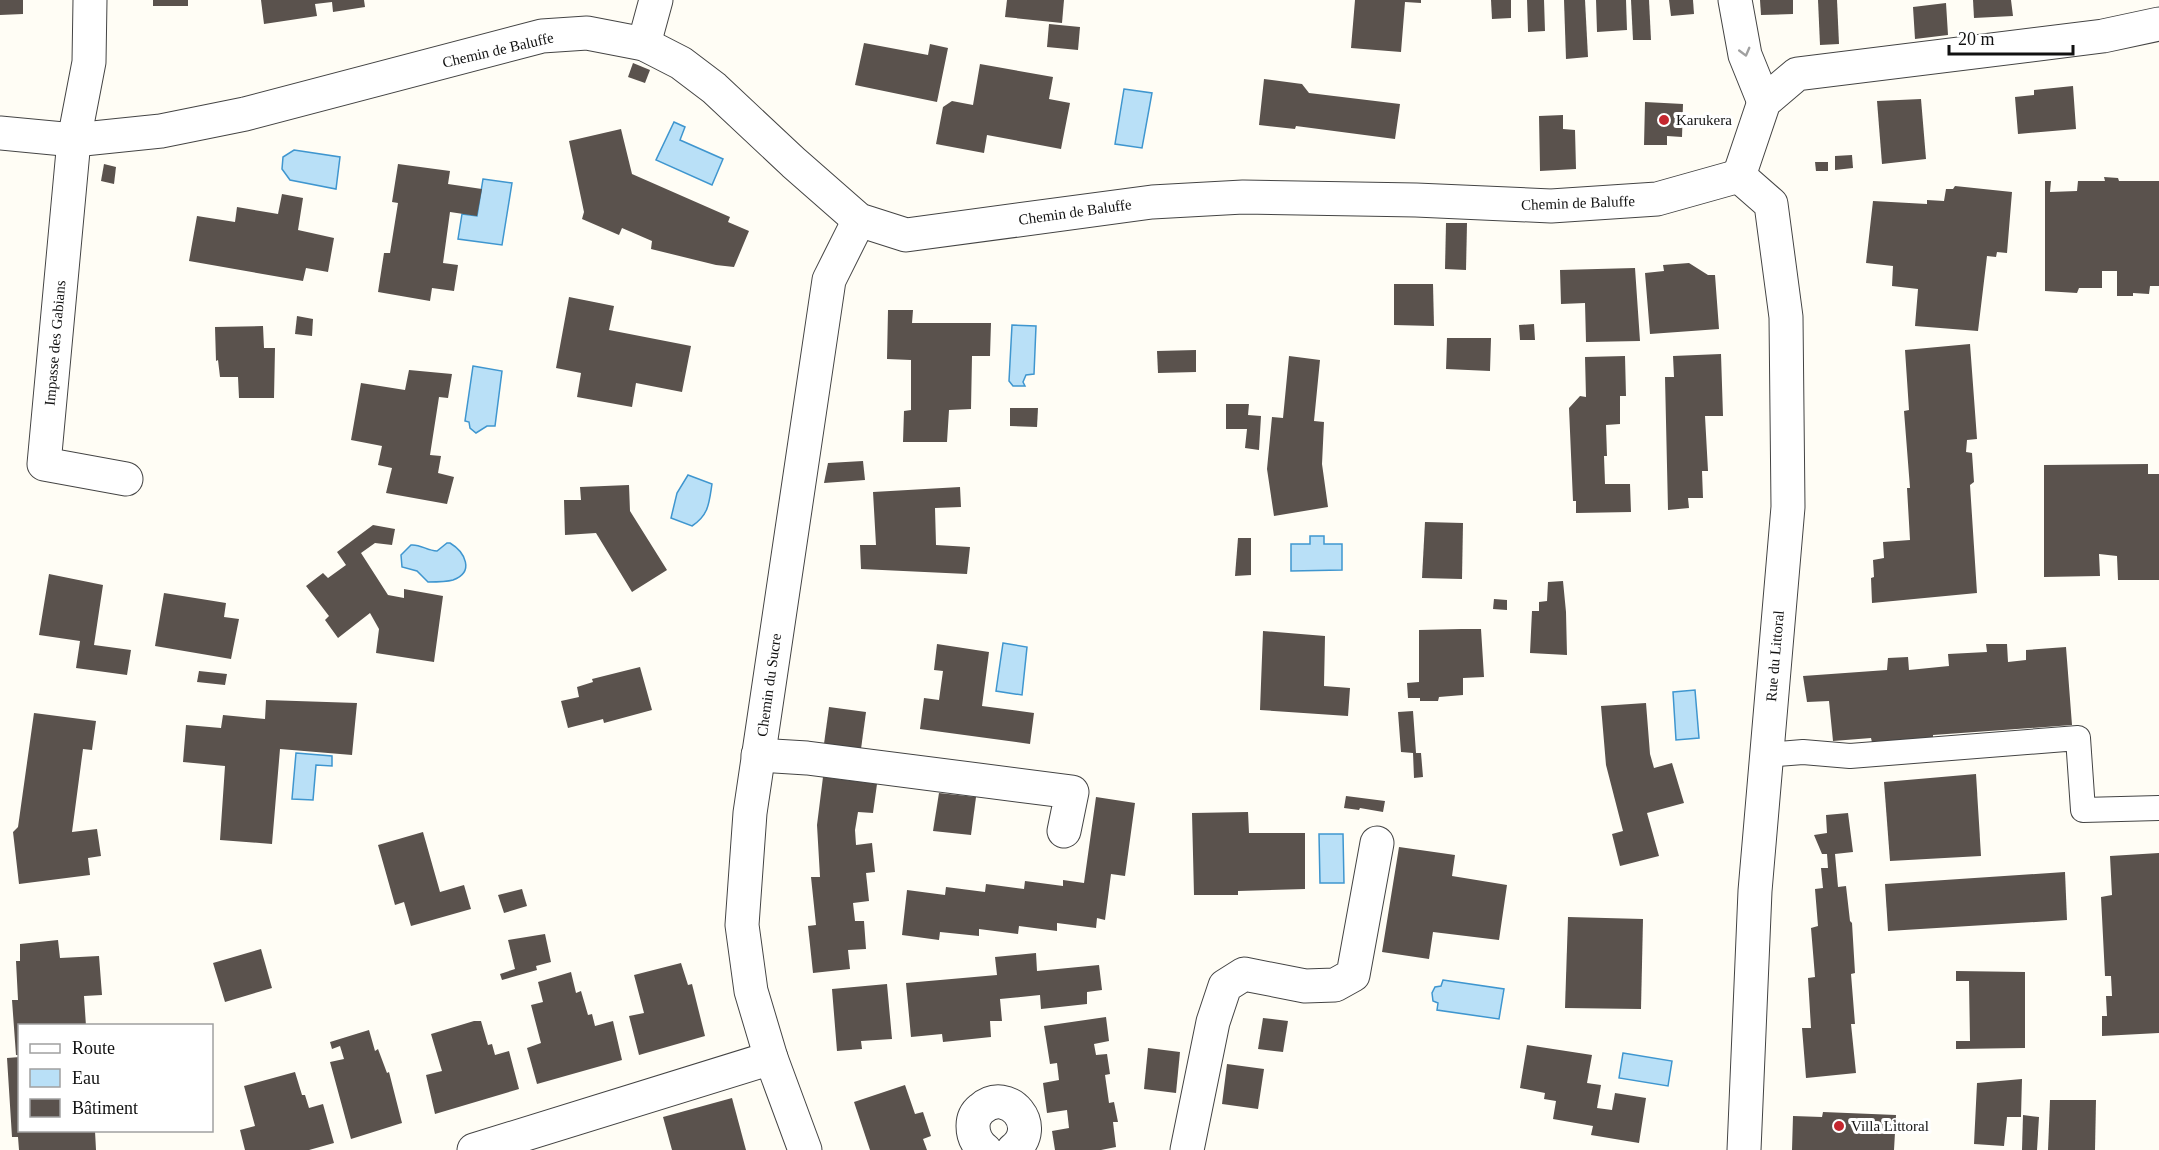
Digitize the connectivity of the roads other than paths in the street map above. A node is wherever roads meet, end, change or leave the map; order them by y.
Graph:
1 (90, 0) edge
2 (656, 0) edge
3 (1735, 0) edge
4 (2159, 24) edge
5 (644, 44) junction
6 (1764, 102) junction
7 (0, 133) edge
8 (74, 140) junction
9 (1739, 176) junction
10 (860, 220) junction
11 (126, 479) dead end
12 (758, 755) junction
13 (1766, 755) junction
14 (2159, 808) edge
15 (1064, 831) dead end
16 (1377, 843) dead end
17 (771, 1058) junction
18 (475, 1150) edge
19 (805, 1150) edge
20 (985, 1150) edge
21 (1013, 1150) edge
22 (1187, 1150) edge
23 (1744, 1150) edge

1 - 8 street
2 - 5 street
3 -> 6 street
4 - 6 street
5 - 8 street, Chemin de Baluffe
5 - 10 street, Chemin de Baluffe
6 - 9 street
7 - 8 street, Chemin de Baluffe
8 - 11 street, Impasse des Gabians
9 - 10 street, Chemin de Baluffe
9 - 13 street, Rue du Littoral
10 - 12 street, Chemin du Sucre
12 - 15 street
12 - 17 street, Chemin du Sucre
13 - 14 lane
13 - 23 street, Rue du Littoral
16 - 22 street
17 - 18 street
17 - 19 street, Chemin du Sucre
20 - 21 street

